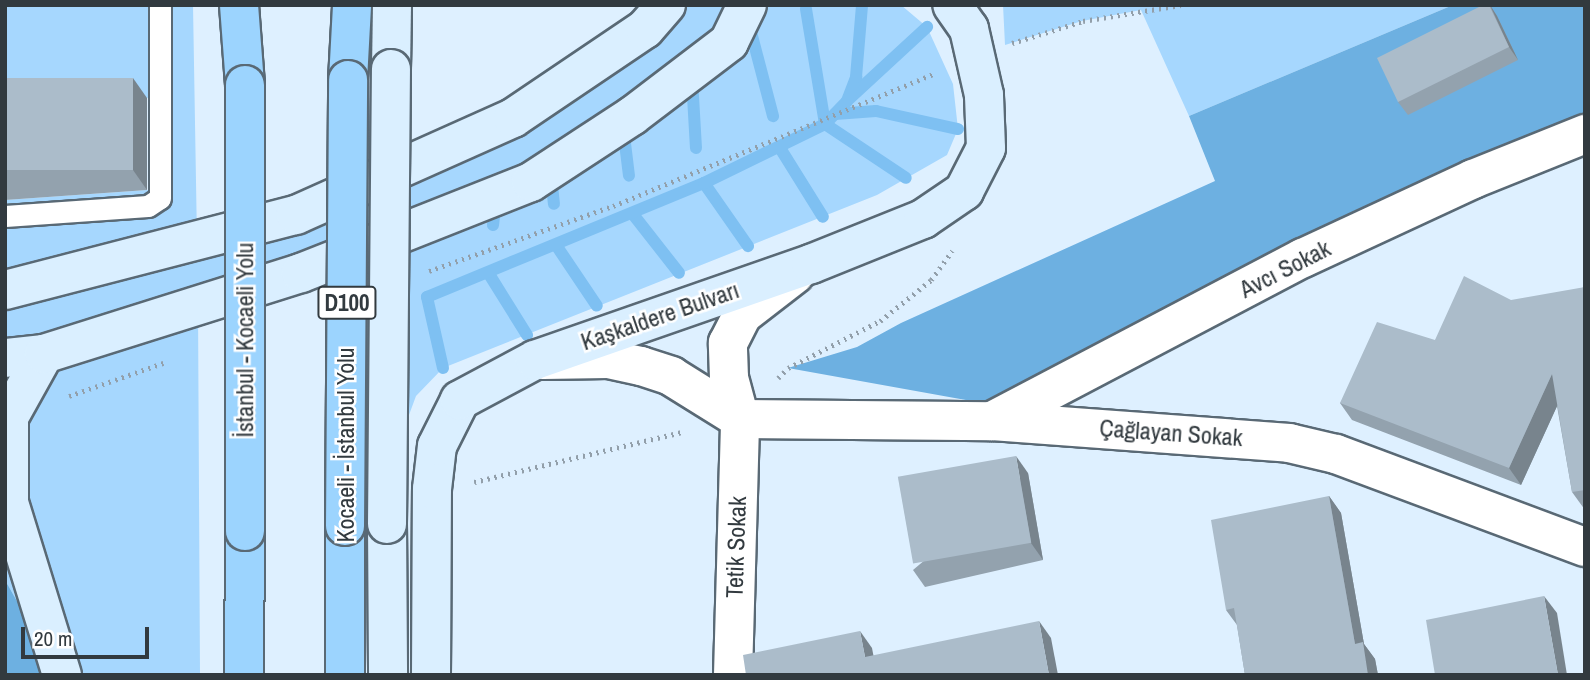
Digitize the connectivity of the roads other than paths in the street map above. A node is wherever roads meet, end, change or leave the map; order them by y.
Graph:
1 (160, 5) edge
2 (239, 5) edge
3 (247, 5) edge
4 (347, 5) edge
5 (352, 5) edge
6 (392, 5) edge
7 (666, 5) edge
8 (747, 5) edge
9 (964, 13) edge
10 (348, 80) junction
11 (245, 85) junction
12 (1585, 134) edge
13 (5, 216) edge
14 (811, 264) junction
15 (8, 291) edge
16 (44, 354) junction
17 (5, 358) edge
18 (534, 360) junction
19 (740, 418) junction
20 (992, 421) junction
21 (1585, 547) edge
22 (5, 580) edge
23 (60, 675) edge
24 (244, 675) edge
25 (345, 675) edge
26 (387, 675) edge
27 (431, 675) edge
28 (733, 675) edge

1 - 13 lane
2 - 11 highway
3 - 11 highway, İstanbul - Kocaeli Yolu
4 - 10 highway, Kocaeli - İstanbul Yolu / D100
5 - 10 highway
6 - 26 main road, bridge
7 - 15 main road
8 - 16 main road
9 - 14 main road, Kaşkaldere Bulvarı
10 - 25 highway, Kocaeli - İstanbul Yolu / D100, bridge
11 - 24 highway, İstanbul - Kocaeli Yolu, bridge
12 - 20 street, Avcı Sokak
14 - 18 main road, Kaşkaldere Bulvarı
14 - 19 street, Tetik Sokak
16 - 17 main road
16 - 23 main road
18 - 19 street
18 - 27 main road, Kaşkaldere Bulvarı
19 - 20 street, Çağlayan Sokak
19 - 28 street, Tetik Sokak
20 - 21 street, Çağlayan Sokak
22 - 23 main road

